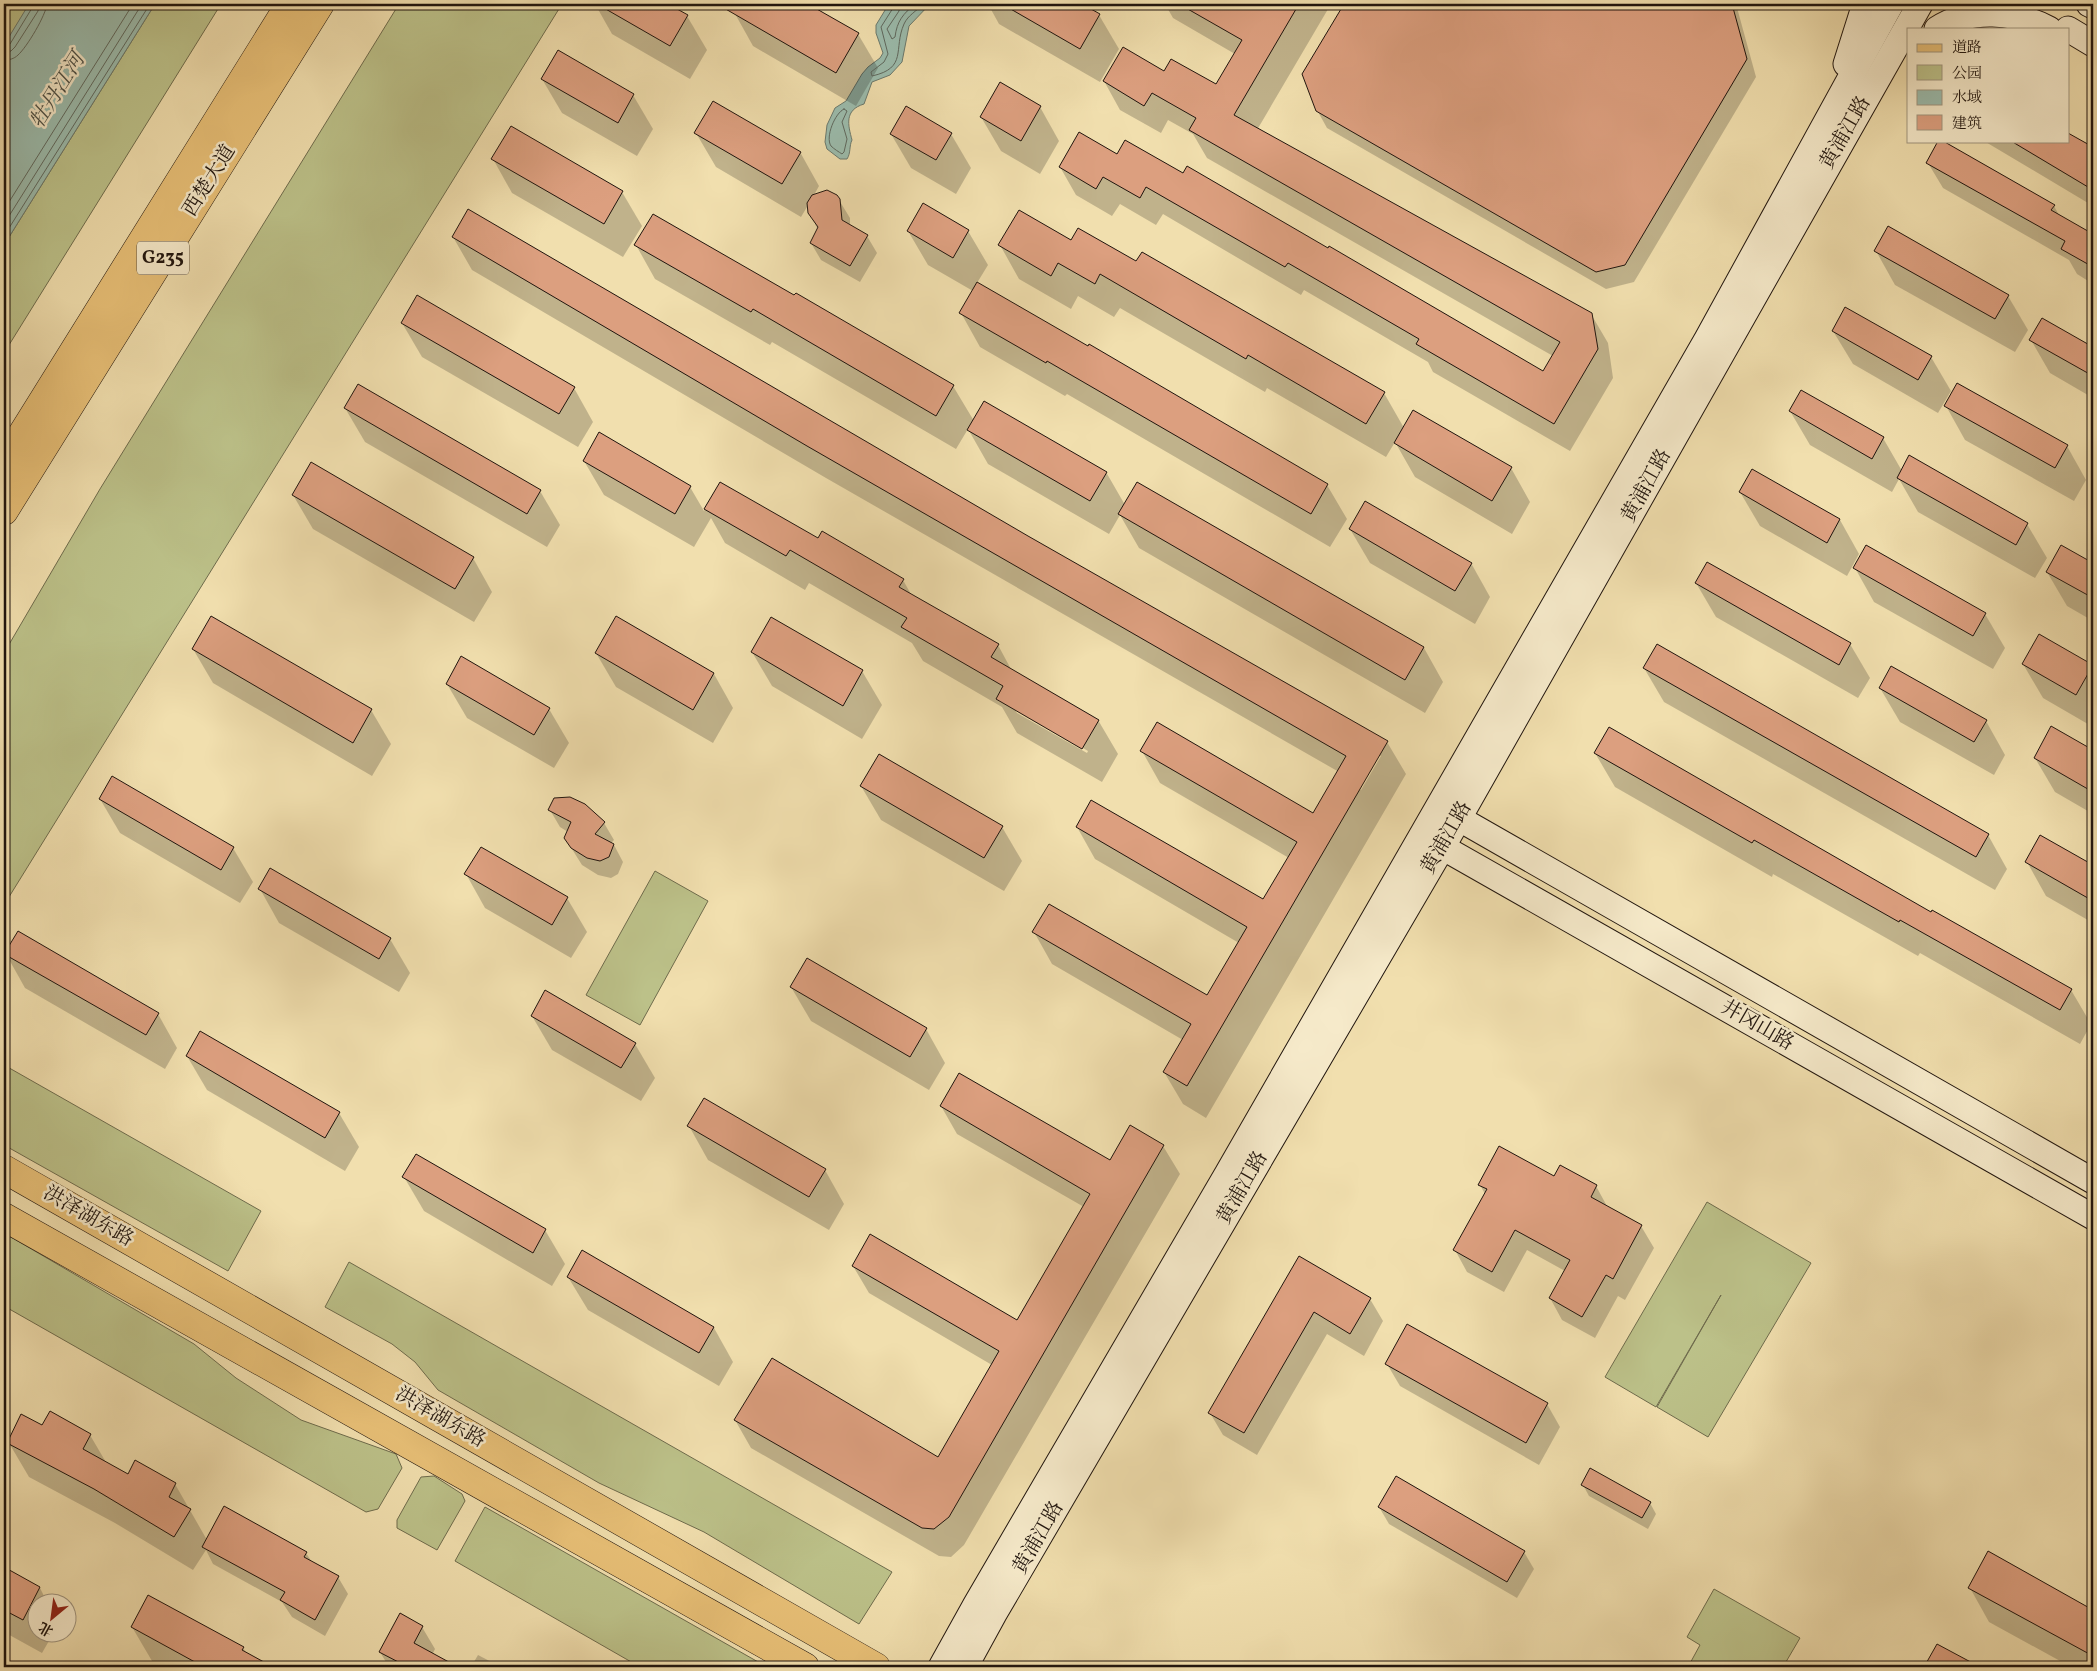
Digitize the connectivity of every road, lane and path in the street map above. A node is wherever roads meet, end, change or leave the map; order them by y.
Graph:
1 (290, 4) edge
2 (320, 4) edge
3 (1864, 4) edge
4 (1891, 4) edge
5 (1920, 4) edge
6 (2026, 4) edge
7 (2089, 4) edge
8 (2093, 6) edge
9 (1938, 28) edge
10 (2046, 28) edge
11 (2066, 28) edge
12 (2070, 30) edge
13 (2070, 39) edge
14 (2093, 44) edge
15 (2093, 51) edge
16 (1907, 57) edge
17 (1842, 117) junction
18 (4, 463) edge
19 (4, 511) edge
20 (1448, 812) junction
21 (1432, 842) junction
22 (4, 1169) edge
23 (2093, 1181) edge
24 (2093, 1217) edge
25 (4, 1218) edge
26 (805, 1667) edge
27 (876, 1667) edge
28 (941, 1667) edge
29 (965, 1667) edge

1 - 18 main road, 西楚大道 / G235
2 - 19 main road, 西楚大道 / G235
3 - 17 street
4 - 17 street, 黄浦江路
5 - 17 street, 黄浦江路
6 - 11 street
7 - 8 street
9 - 10 street
12 - 14 street
13 - 15 street
16 - 17 street
17 - 20 street, 黄浦江路
20 - 21 street, 黄浦江路
20 - 23 street, 井冈山路
21 - 24 street, 井冈山路
21 - 28 street, 黄浦江路
21 - 29 street, 黄浦江路
22 - 27 main road, 洪泽湖东路
25 - 26 main road, 洪泽湖东路

